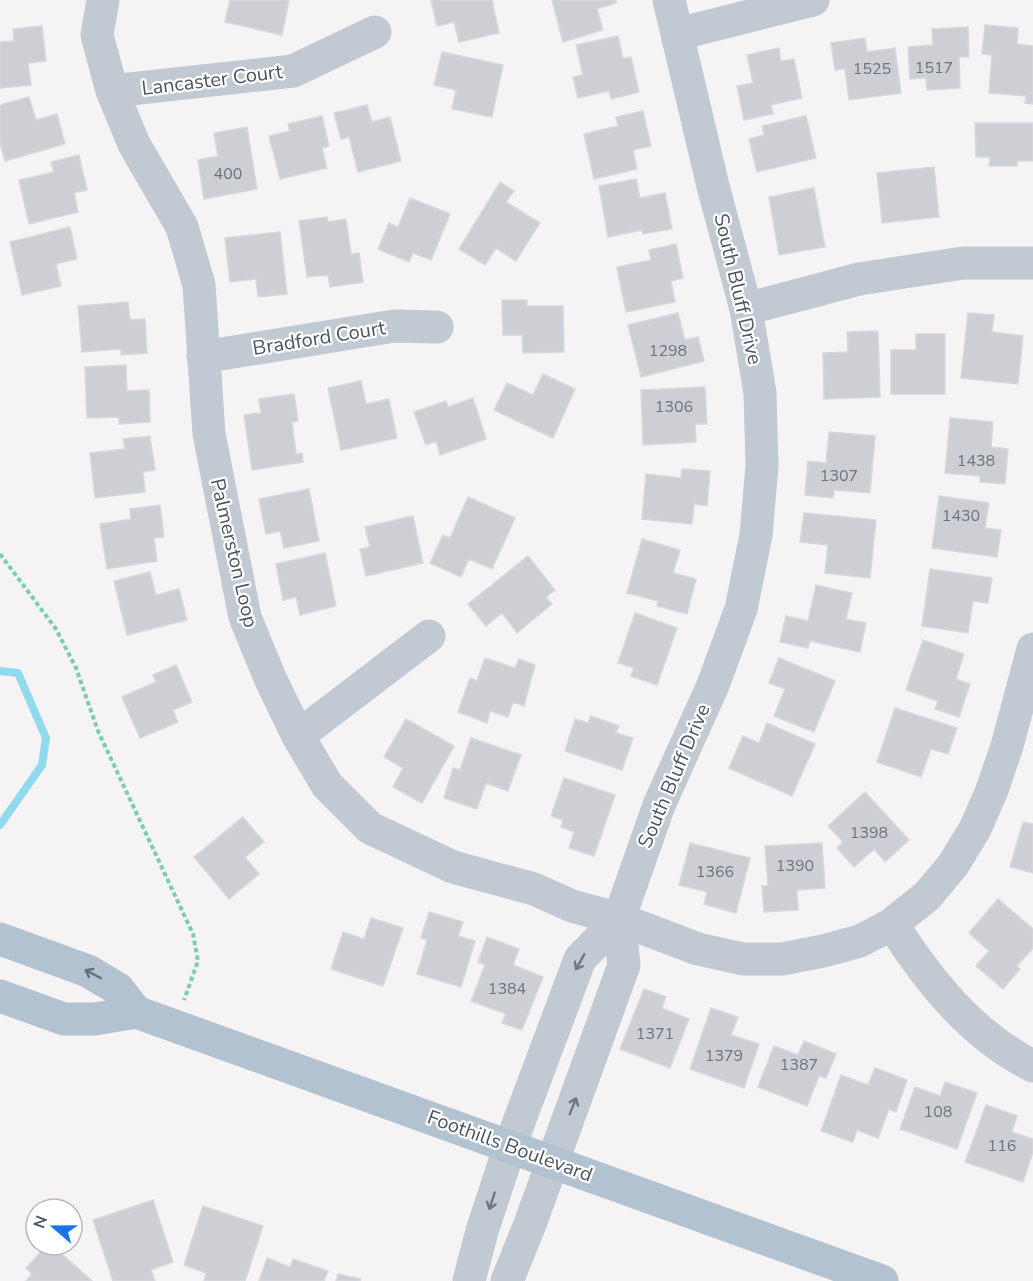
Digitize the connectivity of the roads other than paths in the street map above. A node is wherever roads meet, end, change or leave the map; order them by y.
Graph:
1 (103, 0) edge
2 (669, 0) edge
3 (813, 0) edge
4 (375, 32) dead end
5 (678, 34) junction
6 (112, 91) junction
7 (1033, 263) edge
8 (746, 309) junction
9 (436, 327) dead end
10 (203, 357) junction
11 (429, 636) dead end
12 (1033, 649) edge
13 (298, 736) junction
14 (1020, 749) edge
15 (619, 919) junction
16 (892, 924) junction
17 (0, 939) edge
18 (0, 996) edge
19 (136, 1012) junction
20 (1033, 1066) edge
21 (510, 1146) junction
22 (552, 1160) junction
23 (469, 1281) edge
24 (507, 1281) edge
25 (882, 1281) edge

1 - 6 street, Palmerston Loop
2 - 5 street, South Bluff Drive
3 - 5 street
4 - 6 street, Lancaster Court
5 - 8 street, South Bluff Drive
6 - 10 street, Palmerston Loop
7 - 8 street
8 - 15 street, South Bluff Drive
9 - 10 street, Bradford Court
10 - 13 street, Palmerston Loop
11 - 13 street
12 - 14 street, Palmerston Loop
13 - 15 street, Palmerston Loop
14 - 16 street, Palmerston Loop
15 - 16 street, Palmerston Loop
15 -> 21 street, South Bluff Drive
22 -> 15 street, South Bluff Drive
16 - 20 street
19 -> 17 main road
18 - 19 main road, Foothills Boulevard
19 - 21 main road, Foothills Boulevard
21 - 22 main road, Foothills Boulevard
21 -> 23 street, South Bluff Drive
22 - 24 street, South Bluff Drive
22 - 25 main road, Foothills Boulevard

